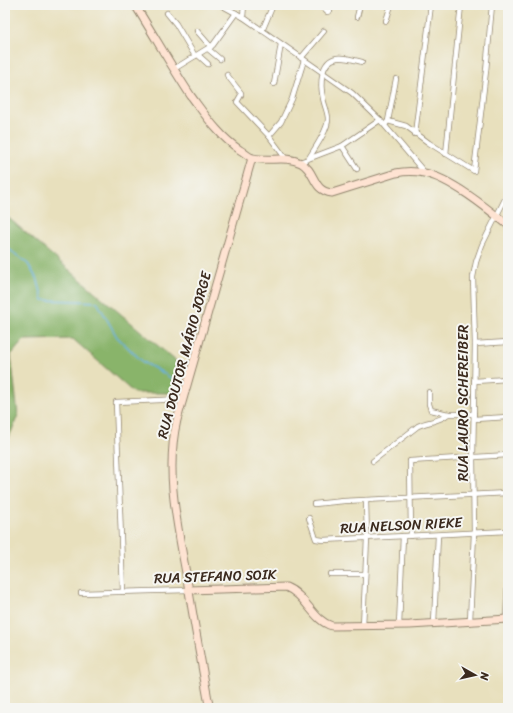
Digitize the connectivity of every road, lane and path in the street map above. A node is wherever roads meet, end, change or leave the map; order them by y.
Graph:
1 (135, 5) edge
2 (221, 5) edge
3 (244, 5) edge
4 (273, 5) edge
5 (320, 5) edge
6 (331, 5) edge
7 (360, 5) edge
8 (390, 5) edge
9 (431, 5) edge
10 (461, 5) edge
11 (492, 5) edge
12 (167, 13) dead end
13 (236, 13) junction
14 (243, 17) junction
15 (357, 17) dead end
16 (386, 21) dead end
17 (324, 30) dead end
18 (197, 31) dead end
19 (262, 31) junction
20 (280, 44) junction
21 (209, 48) junction
22 (196, 56) junction
23 (220, 59) dead end
24 (302, 59) junction
25 (362, 62) dead end
26 (208, 64) dead end
27 (174, 69) junction
28 (323, 72) junction
29 (227, 75) dead end
30 (396, 79) dead end
31 (274, 84) dead end
32 (380, 120) junction
33 (386, 123) junction
34 (415, 134) junction
35 (269, 136) junction
36 (342, 146) junction
37 (446, 154) junction
38 (252, 158) junction
39 (309, 158) junction
40 (286, 159) junction
41 (300, 162) junction
42 (357, 169) dead end
43 (425, 173) junction
44 (508, 193) edge
45 (496, 215) junction
46 (508, 225) edge
47 (508, 342) edge
48 (475, 344) junction
49 (508, 379) edge
50 (474, 381) junction
51 (429, 392) dead end
52 (183, 399) junction
53 (448, 414) junction
54 (474, 417) junction
55 (508, 417) edge
56 (508, 455) edge
57 (473, 457) junction
58 (373, 461) dead end
59 (508, 493) edge
60 (474, 494) junction
61 (411, 497) junction
62 (366, 500) junction
63 (314, 504) dead end
64 (309, 518) dead end
65 (508, 531) edge
66 (474, 533) junction
67 (438, 534) junction
68 (403, 536) junction
69 (411, 536) junction
70 (367, 538) junction
71 (330, 574) dead end
72 (365, 574) junction
73 (508, 579) edge
74 (188, 590) junction
75 (123, 592) junction
76 (81, 593) dead end
77 (507, 619) edge
78 (470, 621) junction
79 (434, 623) junction
80 (399, 625) junction
81 (363, 626) junction
82 (209, 707) edge

1 - 27 street
2 - 13 street
3 - 14 street
4 - 19 street
5 - 6 street
7 - 15 street
8 - 16 street
9 - 34 street
10 - 37 street
11 - 37 street
12 - 22 street
13 - 14 street
13 - 21 street
14 - 19 street
17 - 24 street
18 - 21 street
19 - 20 street
20 - 24 street
20 - 31 street
21 - 22 street
21 - 23 street
22 - 26 street
22 - 27 street
24 - 28 street
24 - 35 street
25 - 28 street
27 - 38 street
28 - 32 street
28 - 39 street
29 - 35 street
30 - 33 street
32 - 33 street
32 - 36 street
33 - 34 street
33 - 43 street
34 - 37 street
35 - 40 street
36 - 39 street
36 - 42 street
38 - 40 street
38 - 52 street, RUA DOUTOR MÁRIO JORGE
39 - 41 street
40 - 41 street
41 - 43 street
43 - 45 street
44 - 45 street, RUA LAURO SCHEREIBER
45 - 46 street
45 - 48 street, RUA LAURO SCHEREIBER
47 - 48 street
48 - 50 street, RUA LAURO SCHEREIBER
49 - 50 street
50 - 54 street, RUA LAURO SCHEREIBER
51 - 53 street
52 - 74 street, RUA DOUTOR MÁRIO JORGE
52 - 75 street
53 - 54 street
53 - 58 street
54 - 55 street
54 - 57 street, RUA LAURO SCHEREIBER
56 - 57 street
57 - 60 street, RUA LAURO SCHEREIBER
57 - 61 street
59 - 60 street
60 - 61 street
60 - 66 street, RUA LAURO SCHEREIBER
61 - 62 street
61 - 69 street
62 - 63 street
62 - 70 street
64 - 70 street, RUA NELSON RIEKE
65 - 66 street, RUA NELSON RIEKE
66 - 67 street, RUA NELSON RIEKE
66 - 78 street, RUA LAURO SCHEREIBER
67 - 69 street, RUA NELSON RIEKE
67 - 79 street
68 - 69 street, RUA NELSON RIEKE
68 - 70 street, RUA NELSON RIEKE
68 - 80 street
70 - 72 street
71 - 72 street
72 - 81 street
73 - 77 street
74 - 75 street, RUA STEFANO SOIK
74 - 81 street, RUA STEFANO SOIK
74 - 82 street, RUA DOUTOR MÁRIO JORGE
75 - 76 street, RUA STEFANO SOIK
77 - 78 street
78 - 79 street
79 - 80 street
80 - 81 street

